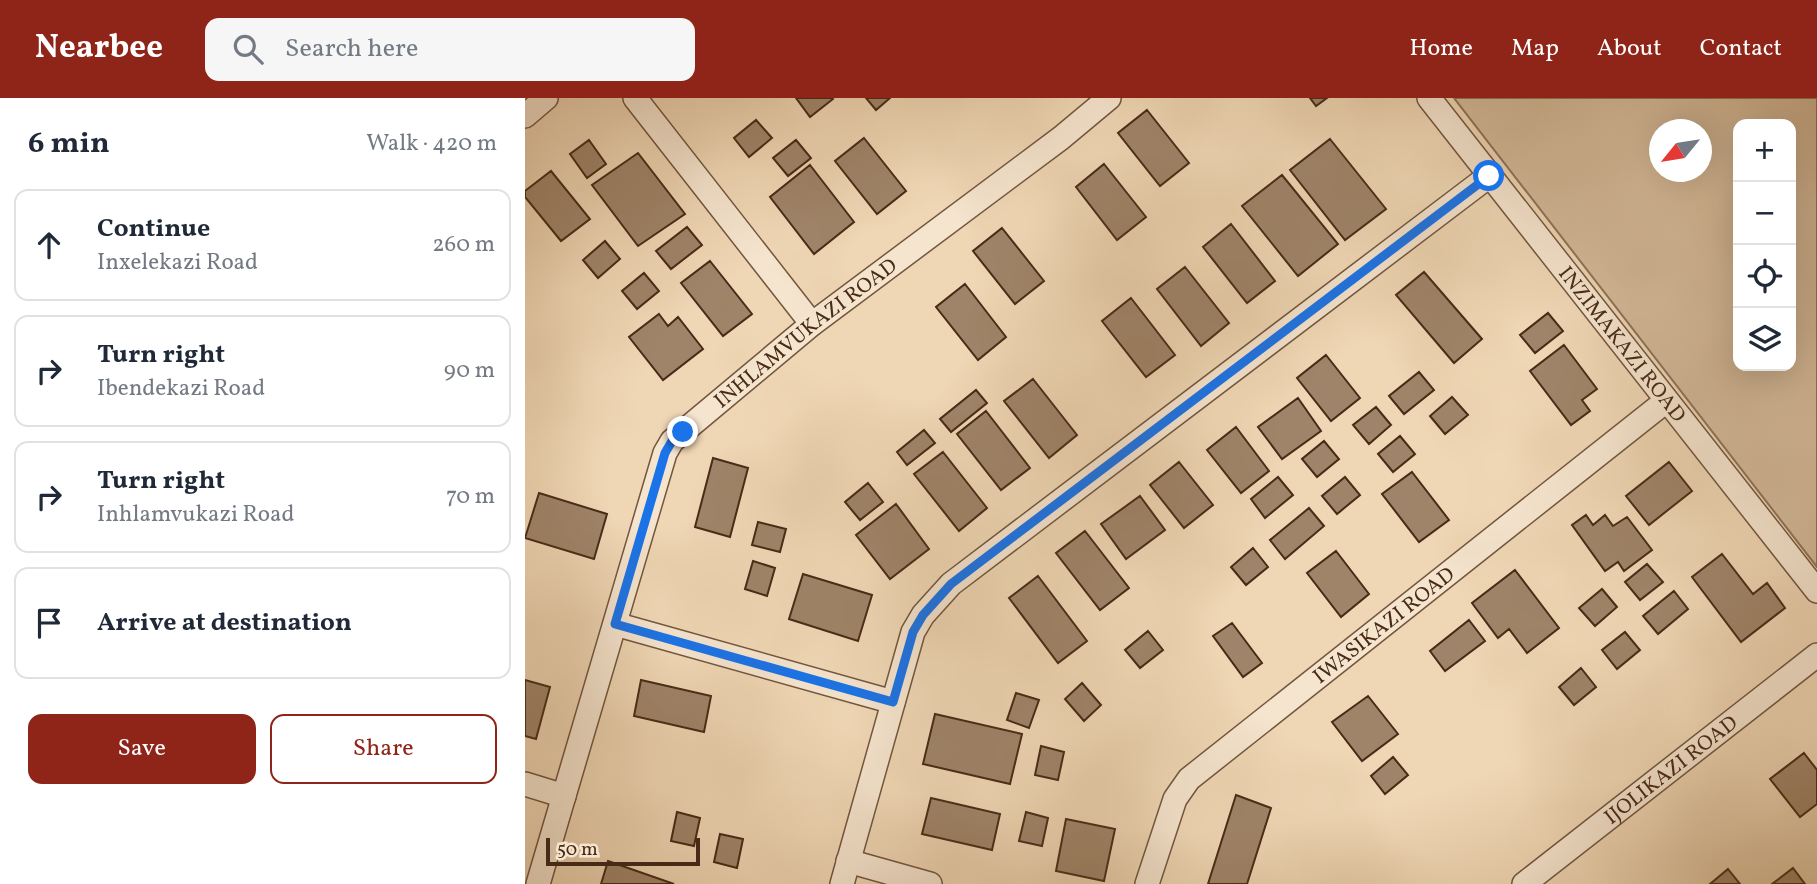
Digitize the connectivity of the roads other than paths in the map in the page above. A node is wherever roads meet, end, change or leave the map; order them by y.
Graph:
1 (546, 98) edge
2 (635, 98) edge
3 (1109, 98) edge
4 (1429, 98) edge
5 (525, 116) edge
6 (1489, 176) junction
7 (812, 324) junction
8 (1666, 401) junction
9 (1817, 591) edge
10 (615, 624) junction
11 (1817, 655) edge
12 (893, 702) junction
13 (525, 784) edge
14 (564, 796) junction
15 (848, 861) junction
16 (538, 884) edge
17 (842, 884) edge
18 (930, 884) edge
19 (1147, 884) edge
20 (1524, 884) edge

1 - 5 street
2 - 7 street
3 - 7 street, INHLAMVUKAZI ROAD
4 - 6 street, INZIMAKAZI ROAD
6 - 8 street, INZIMAKAZI ROAD
6 - 12 street
7 - 10 street, INHLAMVUKAZI ROAD
8 - 9 street, INZIMAKAZI ROAD
8 - 19 street, IWASIKAZI ROAD
10 - 12 street
10 - 14 street, INHLAMVUKAZI ROAD
11 - 20 street, IJOLIKAZI ROAD
12 - 15 street
13 - 14 street
14 - 16 street, INHLAMVUKAZI ROAD
15 - 17 street
15 - 18 street

